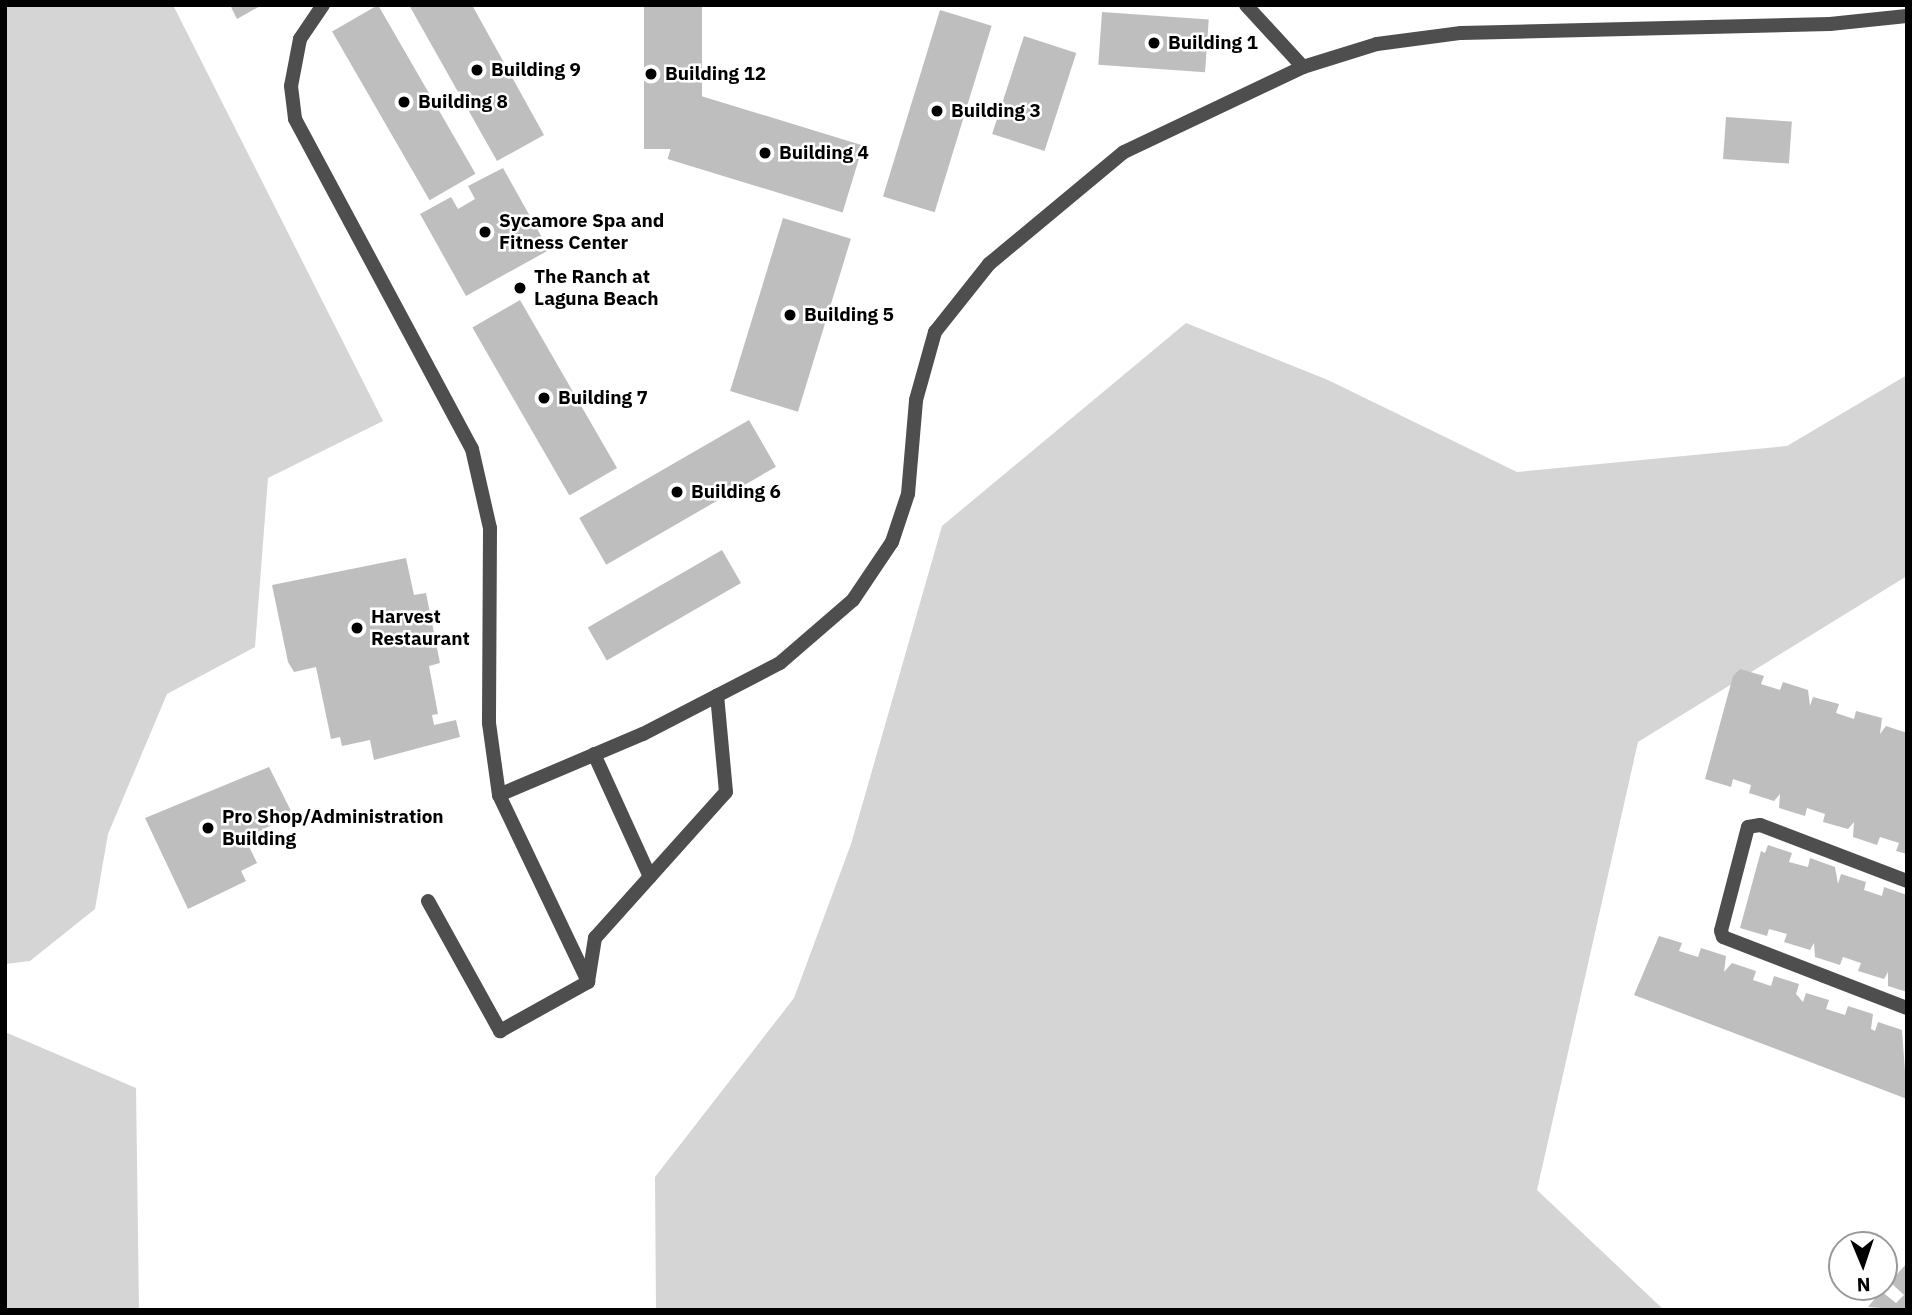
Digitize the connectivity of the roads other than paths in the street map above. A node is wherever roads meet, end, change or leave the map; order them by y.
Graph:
1 (323, 5) edge
2 (1246, 5) edge
3 (1907, 16) edge
4 (1303, 67) junction
5 (717, 695) junction
6 (594, 754) junction
7 (499, 795) junction
8 (650, 877) junction
9 (1907, 881) edge
10 (428, 901) dead end
11 (588, 982) junction
12 (1907, 1008) edge

1 - 7 street
2 - 4 street
3 - 4 street
4 - 5 street
5 - 6 street
5 - 8 street
6 - 7 street
6 - 8 street
7 - 11 street
8 - 11 street
9 - 12 street
10 - 11 street

